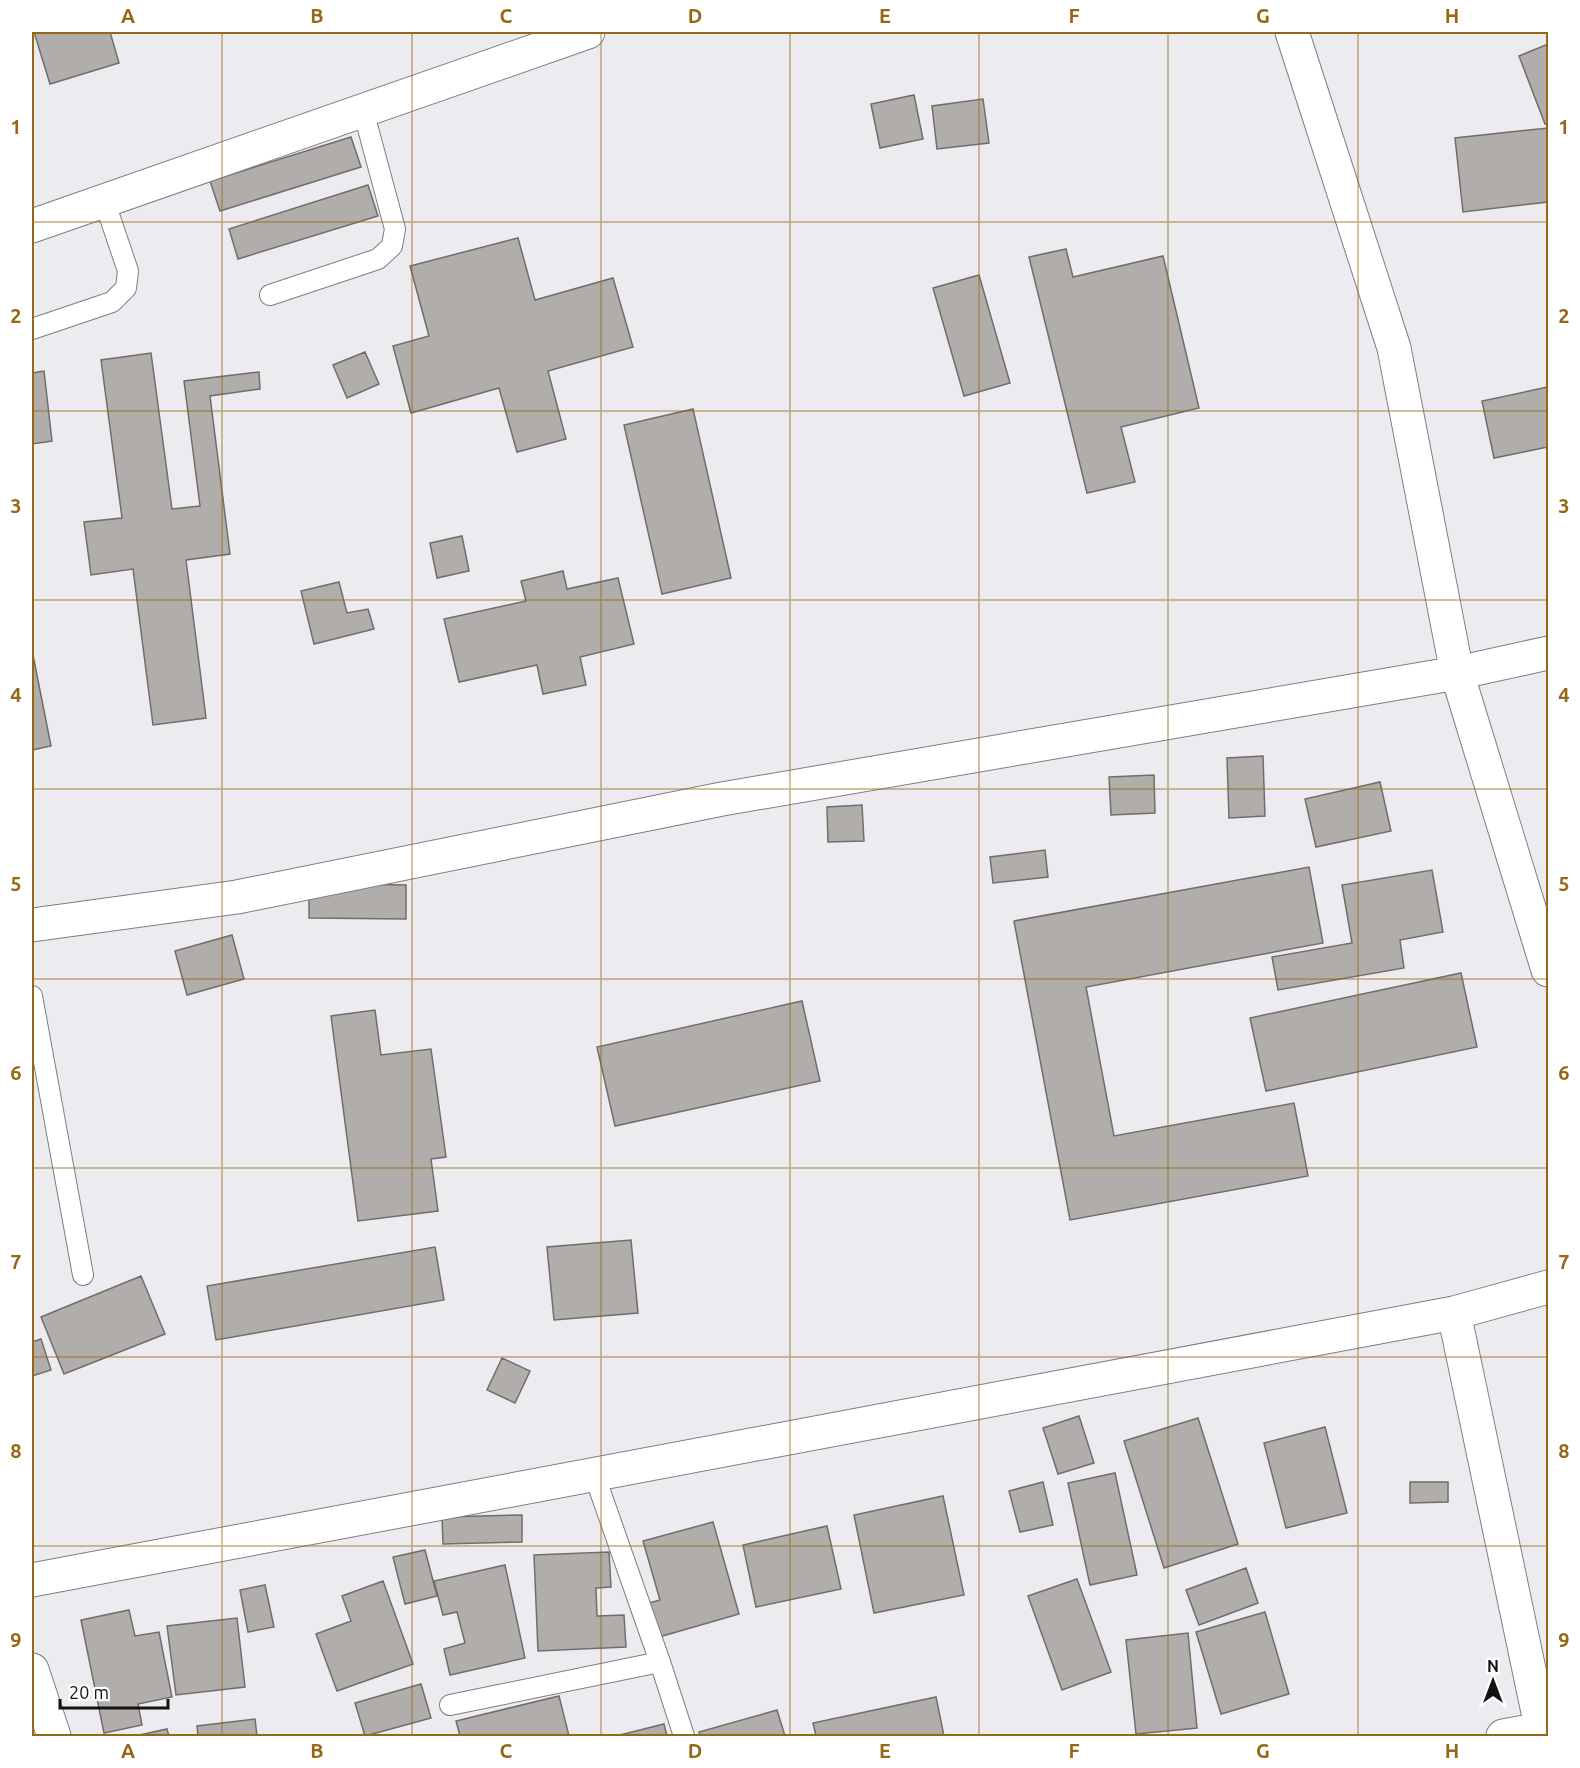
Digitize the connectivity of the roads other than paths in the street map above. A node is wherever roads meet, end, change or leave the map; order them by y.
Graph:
1 (588, 32) edge
2 (1292, 32) edge
3 (363, 110) junction
4 (104, 200) junction
5 (32, 226) edge
6 (270, 295) dead end
7 (32, 329) edge
8 (1548, 653) edge
9 (1457, 673) junction
10 (32, 925) edge
11 (1548, 970) edge
12 (32, 996) edge
13 (83, 1275) dead end
14 (1548, 1287) edge
15 (1454, 1313) junction
16 (594, 1474) junction
17 (32, 1580) edge
18 (660, 1662) junction
19 (32, 1670) edge
20 (450, 1705) dead end
21 (1542, 1733) edge
22 (54, 1737) edge
23 (684, 1737) edge
24 (1503, 1737) edge

1 - 3 street
2 - 9 street
3 - 4 street
3 - 6 lane
4 - 5 street
4 - 7 lane
8 - 9 street
9 - 10 street
9 - 11 street
12 - 13 lane
14 - 15 street
15 - 16 street
15 - 21 street
16 - 17 street
16 - 18 lane
18 - 20 lane
18 - 23 lane
19 - 22 street
21 - 24 street

